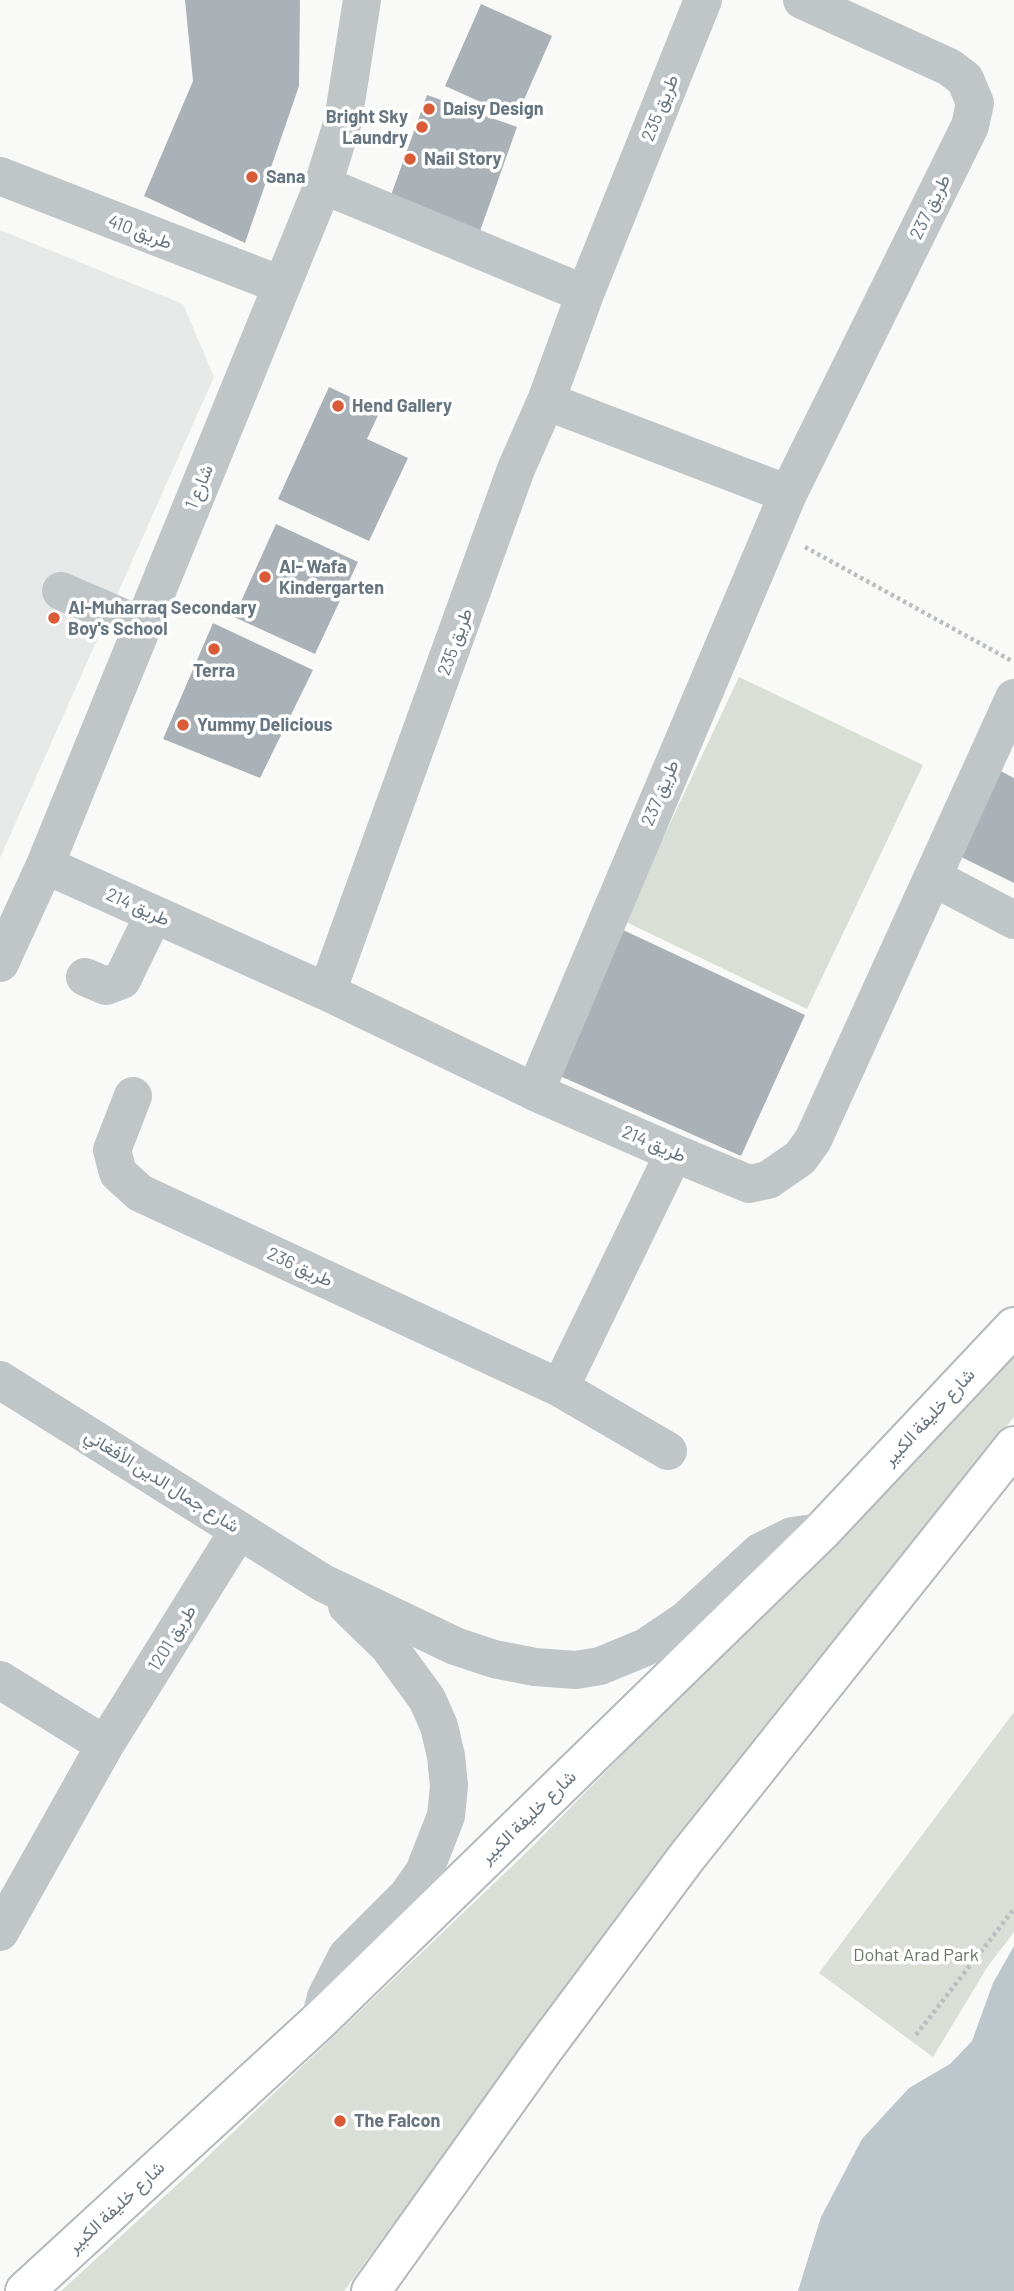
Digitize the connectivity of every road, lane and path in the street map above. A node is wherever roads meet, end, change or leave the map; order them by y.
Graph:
1 (362, 0) edge
2 (703, 0) edge
3 (802, 0) edge
4 (0, 176) edge
5 (323, 185) junction
6 (281, 285) junction
7 (585, 293) junction
8 (546, 401) junction
9 (788, 494) junction
10 (773, 530) junction
11 (61, 591) dead end
12 (142, 626) junction
13 (1014, 662) edge
14 (1014, 698) edge
15 (45, 866) junction
16 (934, 878) junction
17 (154, 914) junction
18 (1014, 920) edge
19 (0, 963) edge
20 (85, 977) dead end
21 (327, 992) junction
22 (534, 1092) junction
23 (133, 1096) dead end
24 (674, 1153) junction
25 (1014, 1327) edge
26 (0, 1380) edge
27 (561, 1388) junction
28 (1014, 1446) edge
29 (668, 1451) dead end
30 (239, 1530) junction
31 (821, 1532) junction
32 (323, 1583) junction
33 (0, 1680) edge
34 (105, 1745) junction
35 (1014, 1909) edge
36 (0, 1933) edge
37 (320, 2020) junction
38 (916, 2035) dead end
39 (25, 2291) edge
40 (371, 2291) edge

1 - 5 street, شارع 1
2 - 7 street, طريق 235
3 - 9 street, طريق 237
4 - 6 street, طريق 410
5 - 6 street, شارع 1
5 - 7 street
6 - 12 street, شارع 1
7 - 8 street, طريق 235
8 - 9 street
8 - 21 street, طريق 235
9 - 10 street, طريق 237
10 - 13 path
10 - 22 street, طريق 237
11 - 12 street
12 - 15 street, شارع 1
14 - 16 street, طريق 214
15 - 17 street, طريق 214
15 - 19 street, شارع 1
16 - 18 street
16 - 24 street, طريق 214
17 - 20 street
17 - 21 street, طريق 214
21 - 22 street, طريق 214
22 - 24 street, طريق 214
23 - 27 street, طريق 236
24 - 27 street
25 - 31 main road, شارع خليفة الكبير
26 - 30 street, شارع جمال الدين الأفغاني
27 - 29 street, طريق 236
28 - 40 main road
30 - 32 street, شارع جمال الدين الأفغاني
30 - 34 street, طريق 1201
31 - 32 street, شارع جمال الدين الأفغاني
31 - 37 main road, شارع خليفة الكبير
32 - 37 street, شارع جمال الدين الأفغاني
33 - 34 street
34 - 36 street, طريق 1201
35 - 38 path
37 - 39 main road, شارع خليفة الكبير

